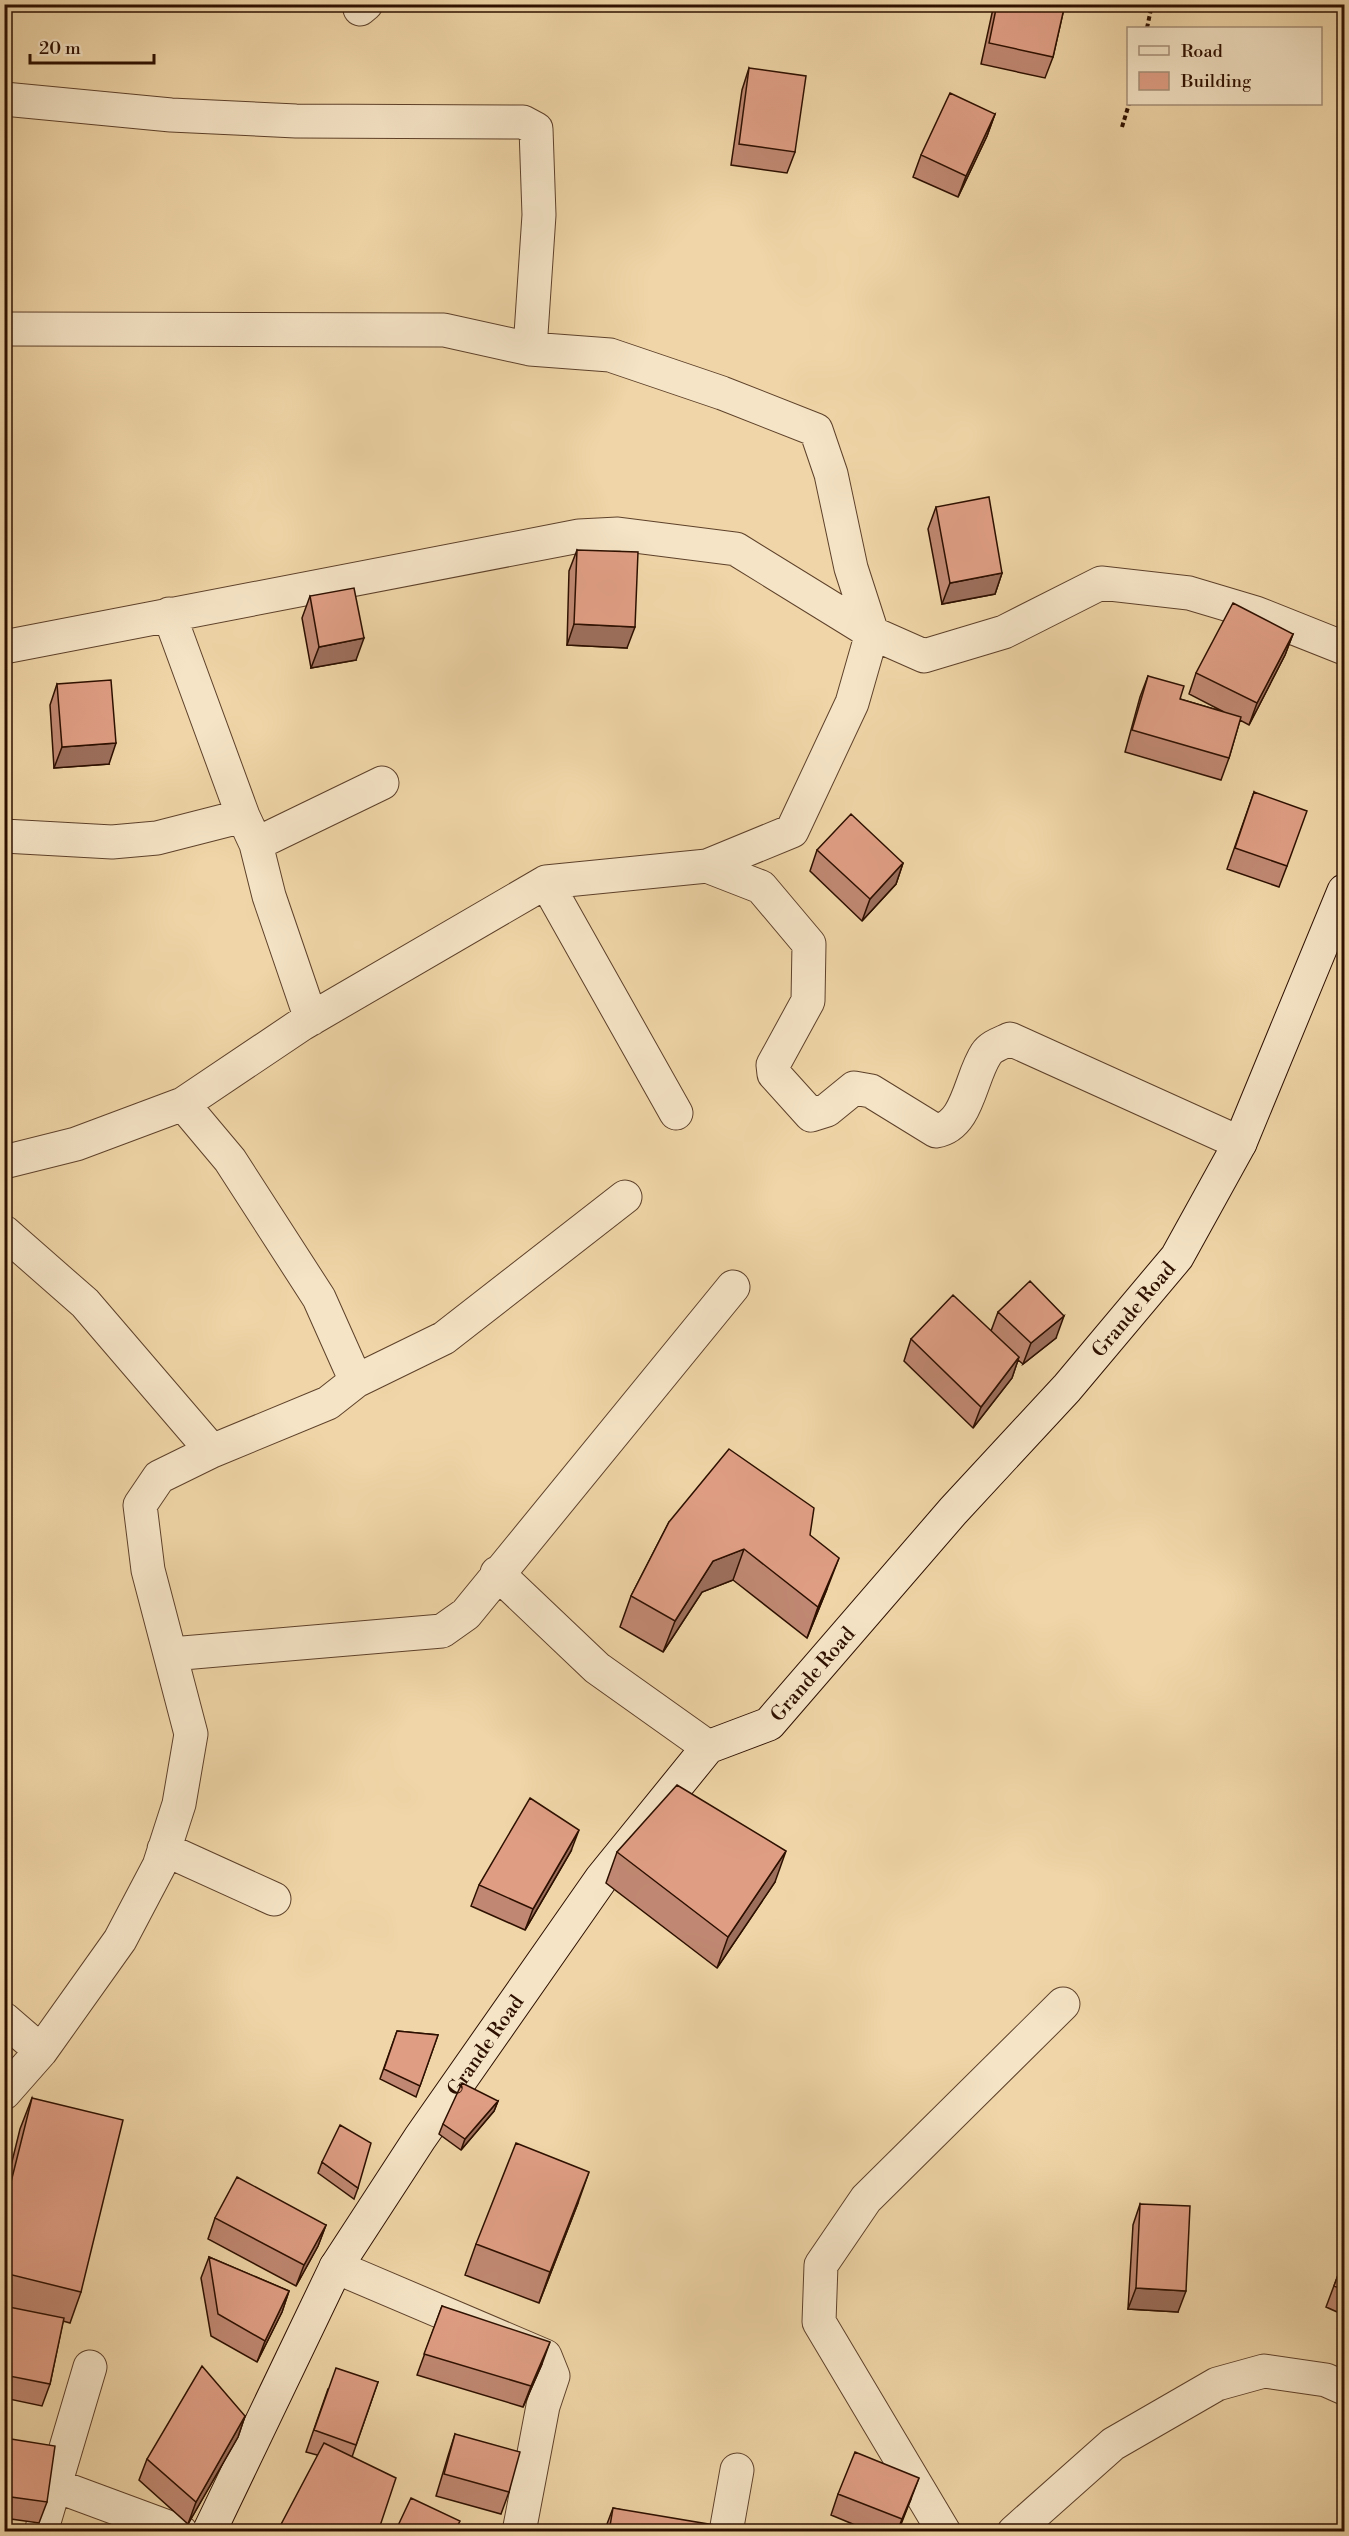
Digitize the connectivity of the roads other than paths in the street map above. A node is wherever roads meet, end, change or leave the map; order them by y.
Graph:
1 (4, 99) edge
2 (4, 329) edge
3 (530, 349) junction
4 (169, 614) junction
5 (872, 633) junction
6 (4, 647) edge
7 (1344, 648) edge
8 (382, 783) dead end
9 (249, 830) junction
10 (4, 837) edge
11 (707, 866) junction
12 (546, 882) junction
13 (1344, 891) edge
14 (311, 1019) junction
15 (183, 1104) junction
16 (675, 1113) dead end
17 (1240, 1143) junction
18 (4, 1162) edge
19 (625, 1197) dead end
20 (4, 1232) edge
21 (733, 1287) dead end
22 (356, 1381) junction
23 (212, 1451) junction
24 (497, 1573) junction
25 (171, 1654) junction
26 (708, 1747) junction
27 (164, 1849) junction
28 (274, 1899) dead end
29 (1063, 2004) dead end
30 (4, 2019) edge
31 (41, 2051) junction
32 (4, 2092) edge
33 (336, 2267) junction
34 (90, 2367) dead end
35 (1344, 2388) edge
36 (737, 2470) dead end
37 (54, 2486) junction
38 (41, 2532) edge
39 (181, 2532) edge
40 (209, 2532) edge
41 (519, 2532) edge
42 (726, 2532) edge
43 (944, 2532) edge
44 (1014, 2532) edge

1 - 3 street
2 - 3 street
3 - 5 street
4 - 5 street
4 - 6 street
4 - 9 street
5 - 7 street
5 - 11 street
8 - 9 street
9 - 10 street
9 - 14 street
11 - 12 street
11 - 17 street
12 - 14 street
12 - 16 street
13 - 17 street, Grande Road
14 - 15 street
15 - 18 street
15 - 22 street
17 - 26 street, Grande Road
19 - 22 street
20 - 23 street
21 - 24 street
22 - 23 street
23 - 25 street
24 - 25 street
24 - 26 street
25 - 27 street
26 - 33 street, Grande Road
27 - 28 street
27 - 31 street
29 - 43 street
30 - 31 street
31 - 32 street
33 - 40 street, Grande Road
33 - 41 street
34 - 37 street
35 - 44 street
36 - 42 street
37 - 38 street
37 - 39 street

